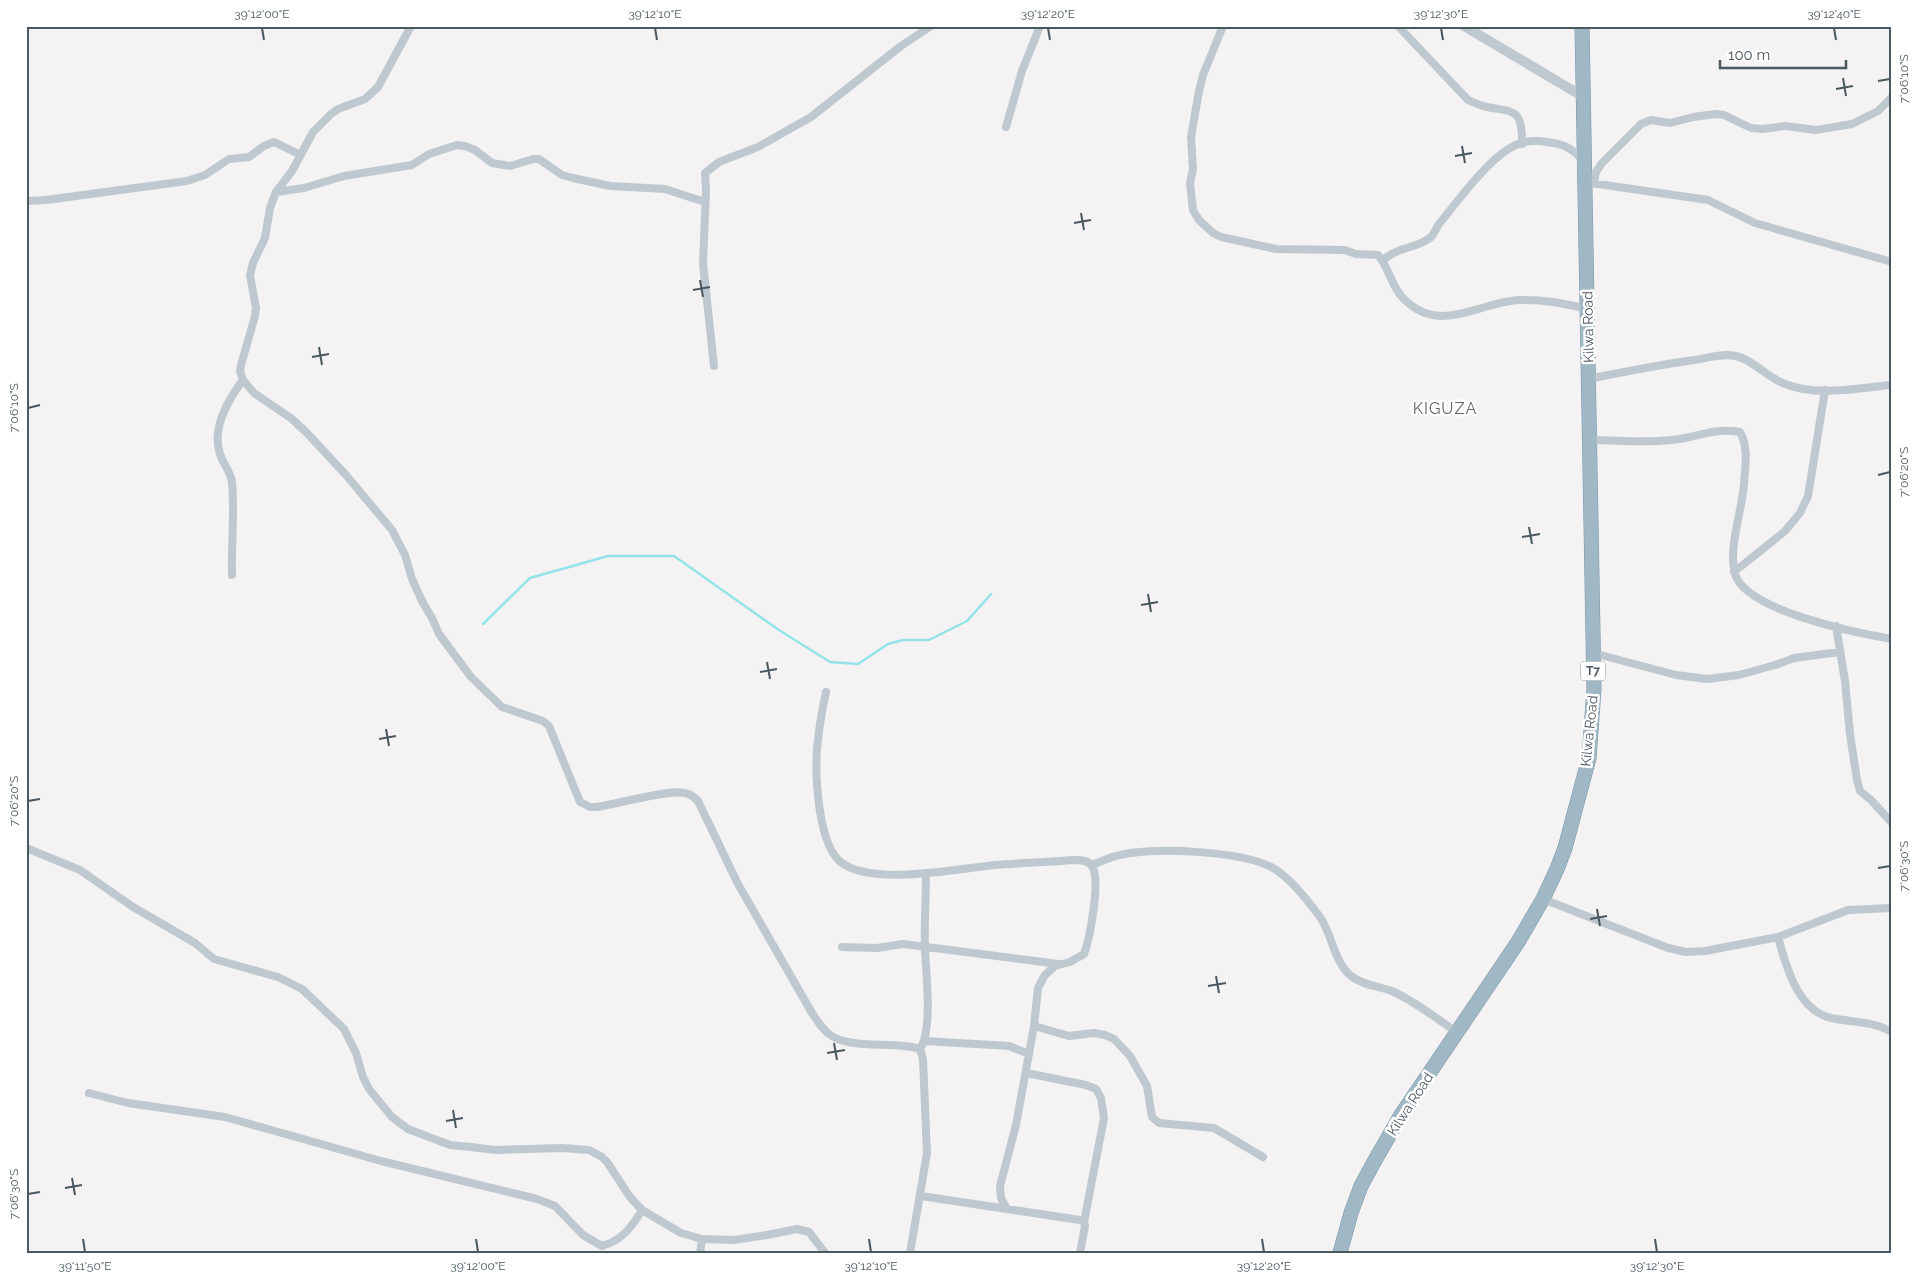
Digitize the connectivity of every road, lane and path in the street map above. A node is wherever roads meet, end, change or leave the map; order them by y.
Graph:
1 (411, 26) edge
2 (931, 26) edge
3 (1040, 26) edge
4 (1223, 26) edge
5 (1398, 26) edge
6 (1464, 26) edge
7 (1582, 26) edge
8 (1582, 96) junction
9 (1892, 97) edge
10 (1006, 127) dead end
11 (1522, 144) junction
12 (301, 155) junction
13 (1583, 161) junction
14 (1589, 183) junction
15 (276, 192) junction
16 (26, 201) edge
17 (705, 202) junction
18 (1383, 260) junction
19 (1892, 262) edge
20 (1588, 309) junction
21 (714, 366) dead end
22 (1588, 379) junction
23 (243, 380) junction
24 (1892, 385) edge
25 (1825, 390) junction
26 (1590, 440) junction
27 (1734, 572) junction
28 (232, 575) dead end
29 (1836, 626) junction
30 (1892, 639) edge
31 (1840, 652) junction
32 (1593, 653) junction
33 (826, 692) dead end
34 (1892, 823) edge
35 (26, 848) edge
36 (1092, 865) junction
37 (926, 873) junction
38 (1543, 899) junction
39 (1892, 908) edge
40 (1778, 937) junction
41 (842, 947) dead end
42 (925, 948) junction
43 (1058, 964) junction
44 (1034, 1026) junction
45 (1892, 1032) edge
46 (1458, 1033) junction
47 (925, 1041) junction
48 (920, 1049) junction
49 (1028, 1054) junction
50 (1026, 1073) junction
51 (89, 1093) dead end
52 (1263, 1157) dead end
53 (921, 1196) junction
54 (1007, 1209) junction
55 (642, 1210) junction
56 (1084, 1222) junction
57 (702, 1238) junction
58 (700, 1253) edge
59 (826, 1253) edge
60 (910, 1253) edge
61 (1080, 1253) edge
62 (1340, 1253) edge

1 - 12 street
2 - 17 street
3 - 10 street
4 - 18 street
5 - 11 street
6 - 8 street
7 - 8 highway, Kilwa Road / T7
8 - 13 highway, Kilwa Road / T7
9 - 14 street
11 - 13 street
11 - 18 street
12 - 15 street
12 - 16 street
13 - 14 highway, Kilwa Road / T7
14 - 19 street
14 - 20 highway, Kilwa Road / T7
15 - 17 street
15 - 23 street
17 - 21 street
18 - 20 street
20 - 22 highway, Kilwa Road / T7
22 - 25 street
22 - 26 highway, Kilwa Road / T7
23 - 28 street
23 - 48 street
24 - 25 street
25 - 27 street
26 - 27 street
26 - 32 highway, Kilwa Road / T7
27 - 29 street
29 - 30 street
29 - 31 street
31 - 32 street
31 - 34 street
32 - 38 highway, Kilwa Road / T7
33 - 37 street
35 - 55 street
36 - 37 street
36 - 43 street
36 - 46 street
37 - 42 street
38 - 40 street
38 - 46 highway, Kilwa Road / T7
39 - 40 street
40 - 45 street
41 - 42 street
42 - 43 street
42 - 47 street
43 - 44 street
44 - 49 street
44 - 52 street
46 - 62 highway, Kilwa Road / T7
47 - 48 street
47 - 49 street
48 - 53 street
49 - 50 street
50 - 54 street
50 - 56 street
51 - 55 street
53 - 54 street
53 - 60 street
54 - 56 street
55 - 57 street
56 - 61 street
57 - 58 street
57 - 59 street

